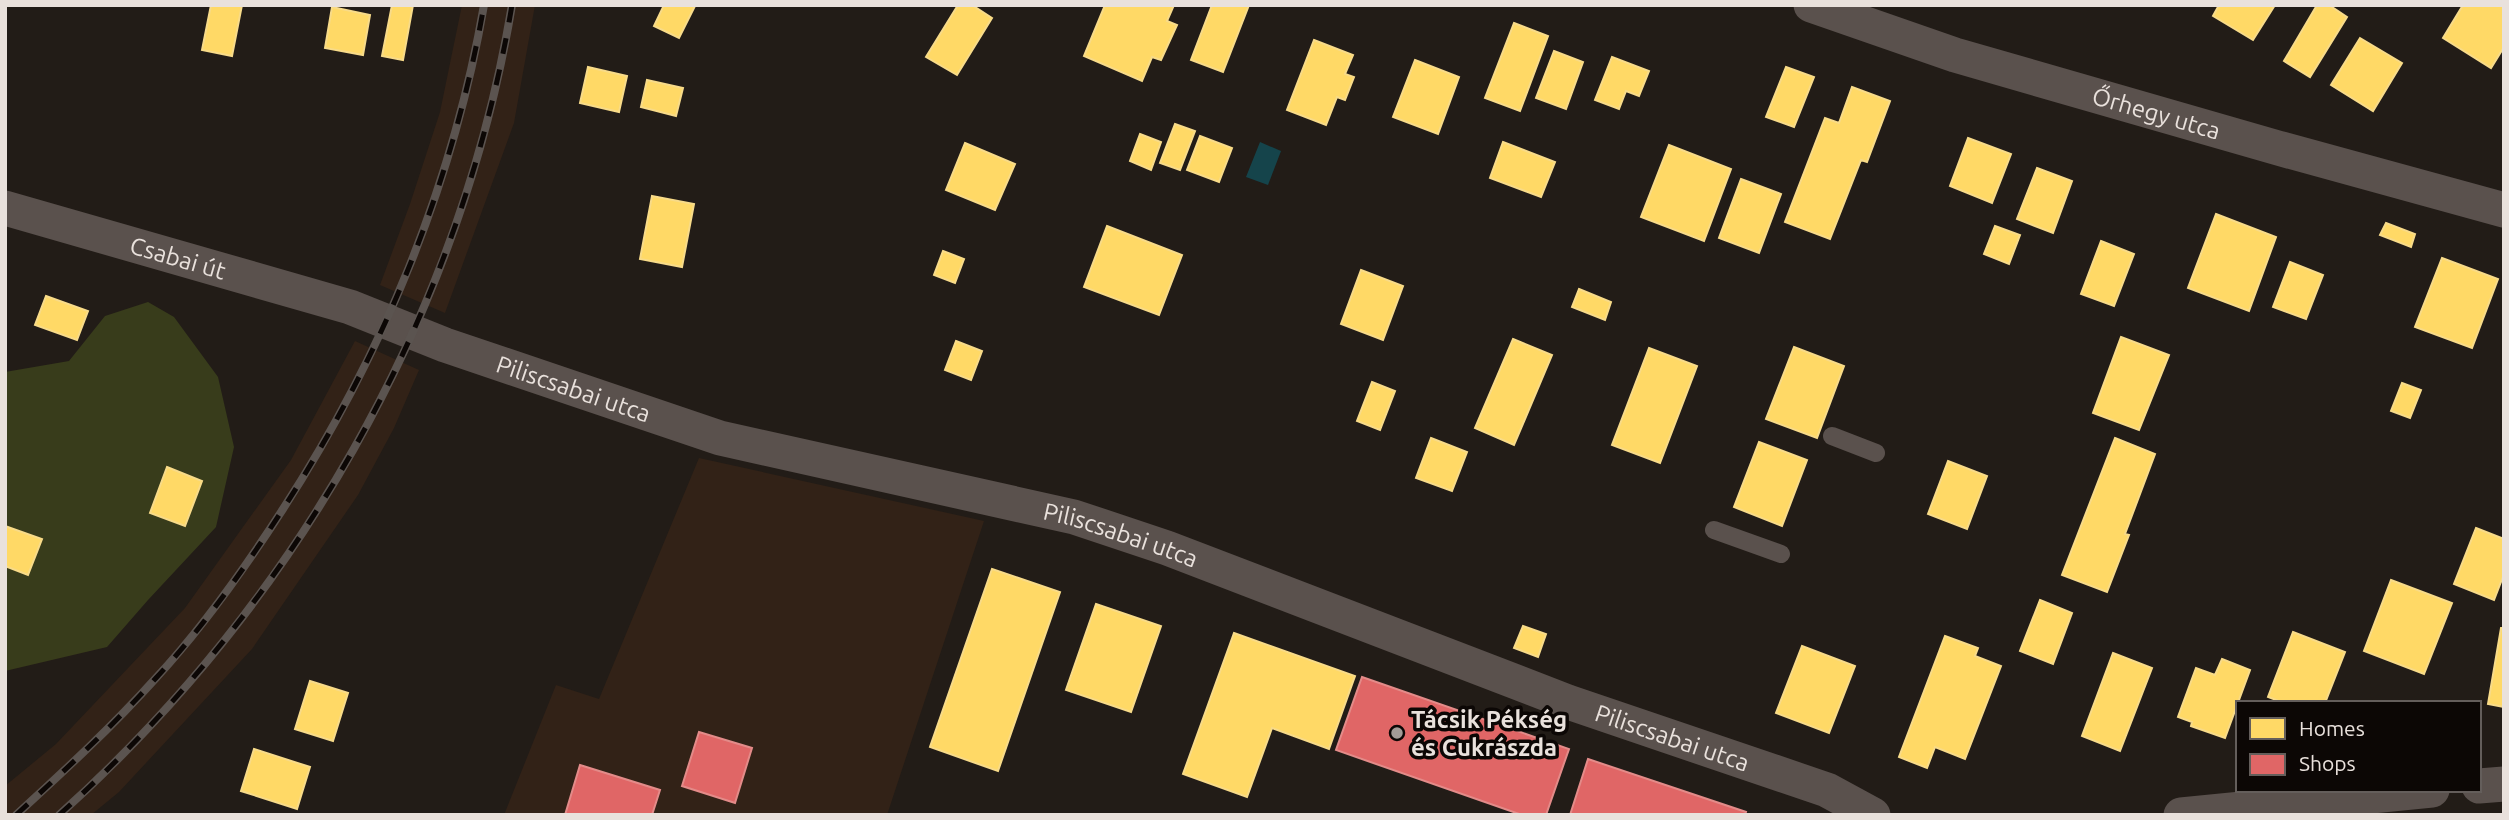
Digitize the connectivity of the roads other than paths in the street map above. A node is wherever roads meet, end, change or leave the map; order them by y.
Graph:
1 (1811, 5) edge
2 (5, 208) edge
3 (2504, 209) edge
4 (350, 307) joint
5 (1832, 436) dead end
6 (1876, 453) dead end
7 (1714, 530) dead end
8 (1781, 554) dead end
9 (2504, 784) edge
10 (2481, 786) edge
11 (2412, 792) edge
12 (1873, 815) edge
13 (2181, 815) edge

1 - 3 street, Őrhegy utca
2 - 4 street, Csabai út
4 - 12 street, Piliscsabai utca
5 - 6 lane
7 - 8 lane
9 - 10 street
11 - 13 street

